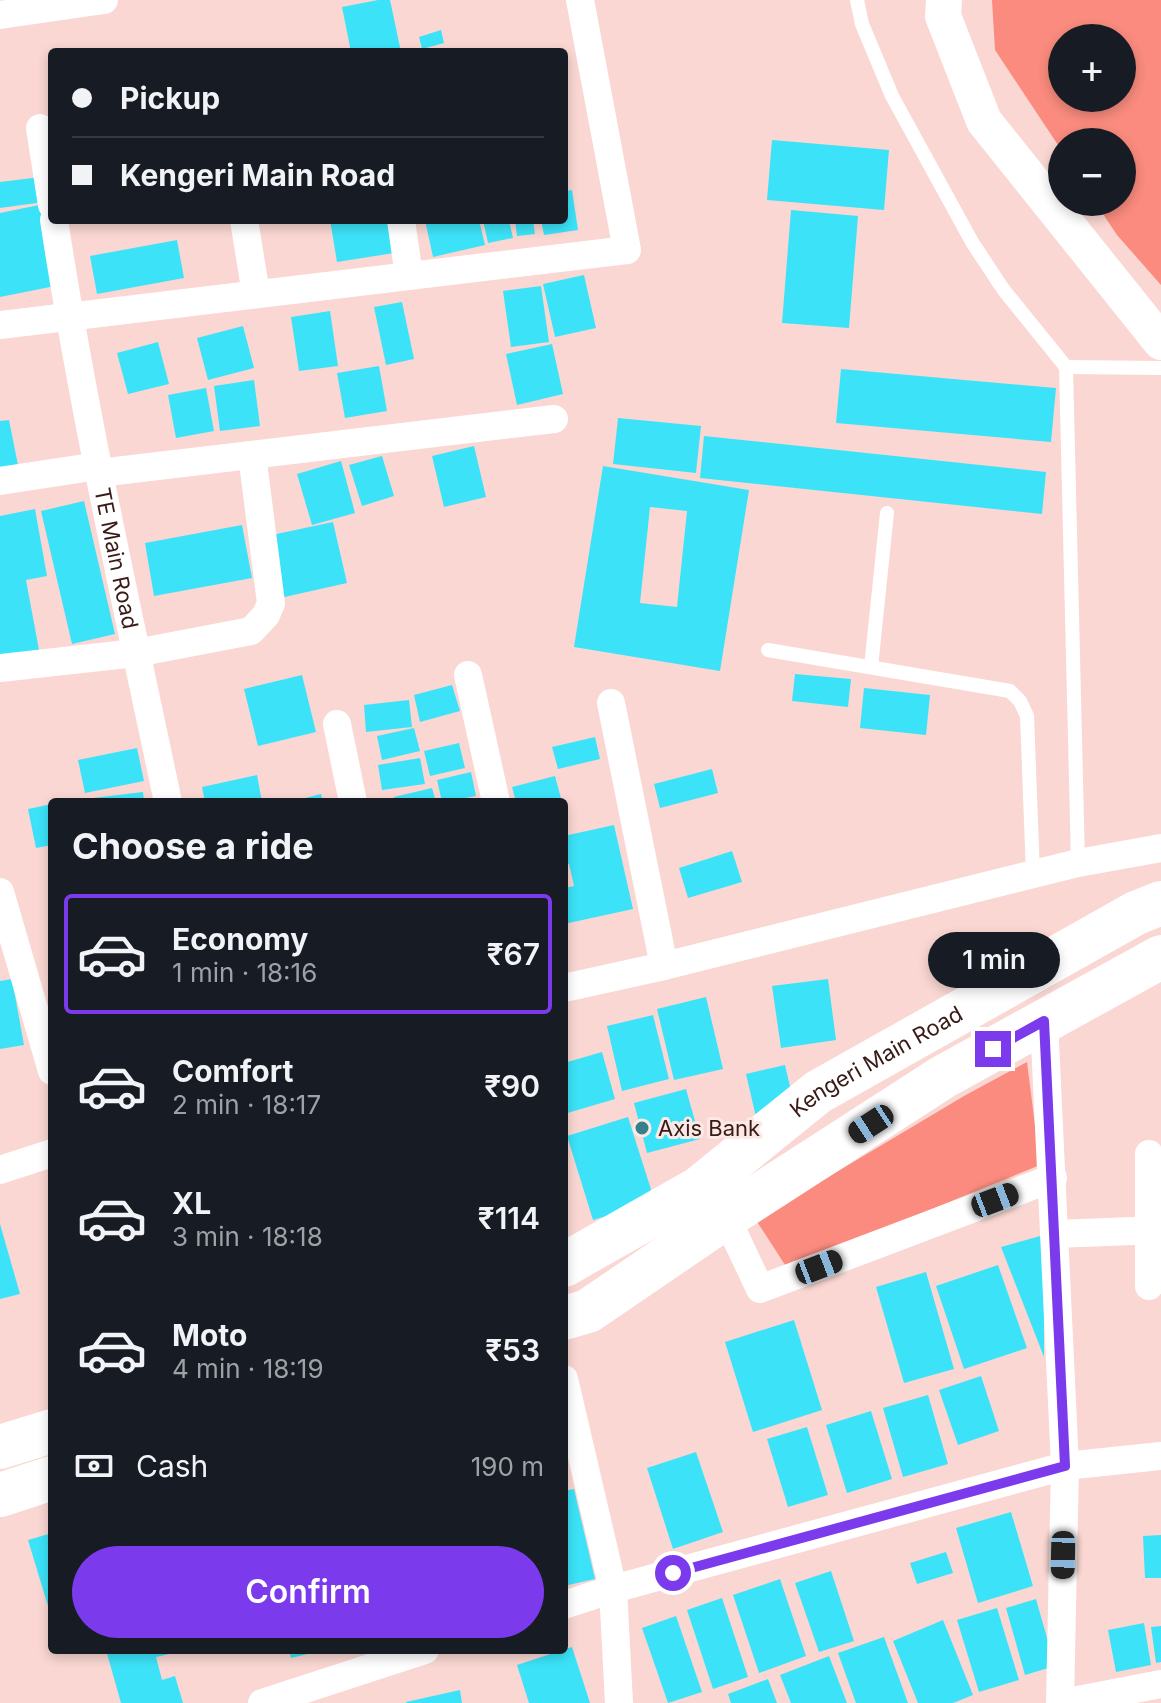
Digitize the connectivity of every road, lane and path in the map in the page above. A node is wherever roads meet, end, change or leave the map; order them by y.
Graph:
1 (104, 0) edge
2 (580, 0) edge
3 (857, 0) edge
4 (944, 0) edge
5 (0, 15) edge
6 (40, 128) dead end
7 (48, 179) edge
8 (55, 224) edge
9 (245, 224) edge
10 (402, 224) edge
11 (409, 276) junction
12 (256, 294) junction
13 (69, 315) junction
14 (0, 325) edge
15 (1161, 342) edge
16 (1066, 367) junction
17 (1161, 368) edge
18 (554, 419) dead end
19 (252, 455) junction
20 (98, 470) junction
21 (0, 481) edge
22 (887, 513) dead end
23 (768, 650) dead end
24 (136, 653) junction
25 (871, 667) junction
26 (0, 668) edge
27 (468, 675) dead end
28 (611, 703) dead end
29 (337, 724) dead end
30 (167, 798) edge
31 (352, 798) edge
32 (495, 798) edge
33 (1161, 848) edge
34 (1078, 863) junction
35 (1033, 874) junction
36 (0, 892) edge
37 (1161, 903) edge
38 (4, 924) edge
39 (1161, 957) edge
40 (664, 966) junction
41 (568, 987) edge
42 (1044, 1021) junction
43 (48, 1059) edge
44 (48, 1154) edge
45 (1149, 1154) dead end
46 (0, 1170) edge
47 (1053, 1178) junction
48 (726, 1217) junction
49 (1155, 1230) edge
50 (1054, 1234) junction
51 (568, 1263) edge
52 (1149, 1286) dead end
53 (568, 1317) edge
54 (568, 1396) edge
55 (48, 1432) edge
56 (0, 1447) edge
57 (1161, 1456) edge
58 (1065, 1466) junction
59 (48, 1479) edge
60 (0, 1495) edge
61 (613, 1589) junction
62 (568, 1604) edge
63 (413, 1654) edge
64 (1161, 1684) edge
65 (262, 1703) edge
66 (619, 1703) edge
67 (1061, 1703) edge

1 - 5 street
2 - 11 street
3 - 16 lane
4 - 15 street
6 - 7 street
8 - 13 street, TE Main Road
9 - 12 street
10 - 11 street
11 - 12 street
12 - 13 street
13 - 14 street
13 - 20 street, TE Main Road
16 - 17 lane
16 - 34 lane
18 - 19 street
19 - 20 street
19 - 24 street
20 - 21 street
20 - 24 street, TE Main Road
22 - 25 lane
23 - 25 lane
24 - 26 street
24 - 30 street, TE Main Road
25 - 35 lane
27 - 32 street
28 - 40 street
29 - 31 street
33 - 34 street
34 - 35 street
35 - 40 street
36 - 38 street
37 - 51 main road, Kengeri Main Road
38 - 43 street
39 - 42 main road, Kengeri Main Road
40 - 41 street
42 - 47 street
42 - 48 main road, Kengeri Main Road
44 - 46 street
45 - 49 street
47 - 48 street
47 - 50 street
48 - 53 main road, Kengeri Main Road
49 - 50 street
49 - 52 street
50 - 58 street
54 - 61 street
55 - 56 main road
57 - 58 street
58 - 61 street
58 - 67 street
59 - 60 main road
61 - 62 street
61 - 66 street
63 - 65 street
64 - 67 street

